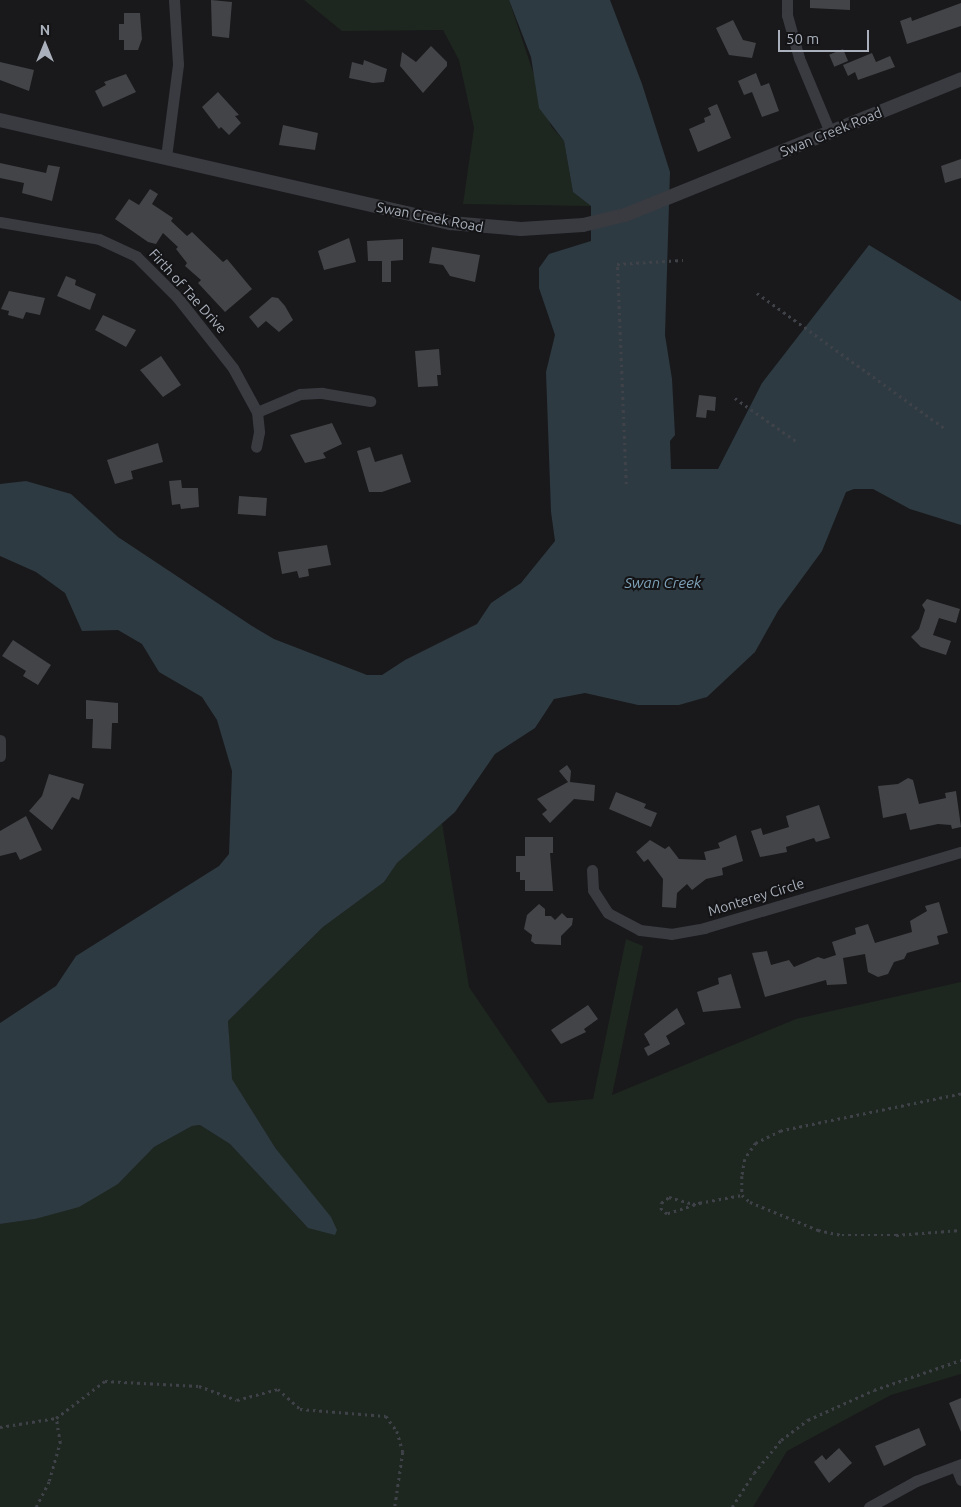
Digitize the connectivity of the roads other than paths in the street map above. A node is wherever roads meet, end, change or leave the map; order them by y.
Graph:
1 (174, 0) edge
2 (787, 0) edge
3 (961, 79) edge
4 (0, 120) edge
5 (830, 132) junction
6 (166, 158) junction
7 (0, 222) edge
8 (370, 401) dead end
9 (257, 412) junction
10 (256, 447) dead end
11 (0, 740) edge
12 (0, 756) edge
13 (961, 852) edge
14 (592, 870) dead end
15 (958, 1466) edge
16 (961, 1480) edge
17 (869, 1507) edge

1 - 6 street
2 - 5 street
3 - 5 street, Swan Creek Road
4 - 6 street, Swan Creek Road
5 - 6 street, Swan Creek Road
7 - 9 street, Firth of Tae Drive
8 - 9 street
9 - 10 street, Firth of Tae Drive
11 - 12 street
13 - 14 street, Monterey Circle
15 - 16 street
15 - 17 street

